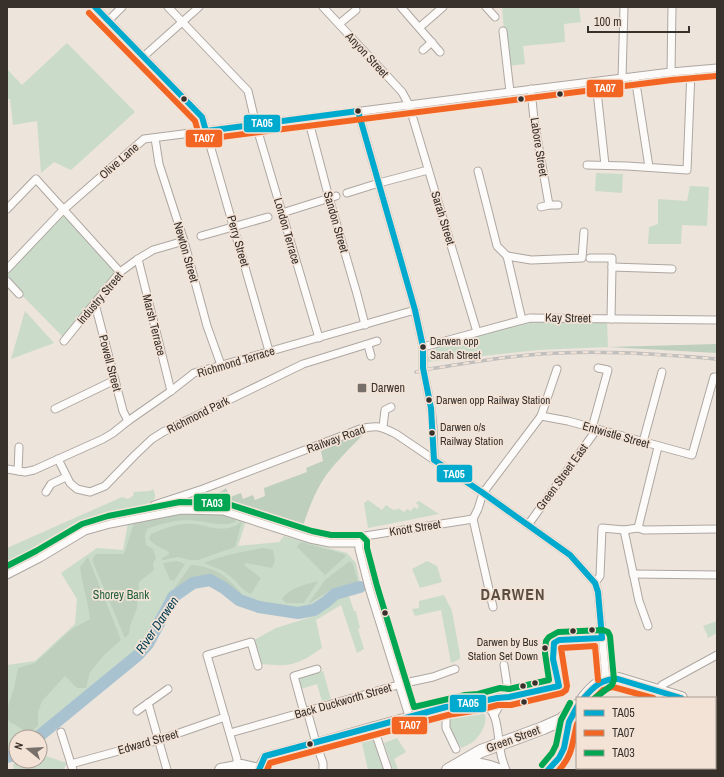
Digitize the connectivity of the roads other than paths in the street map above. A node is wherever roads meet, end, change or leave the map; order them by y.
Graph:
1 (95, 7) edge
2 (122, 7) edge
3 (168, 7) edge
4 (199, 7) edge
5 (323, 7) edge
6 (401, 7) edge
7 (443, 7) edge
8 (486, 7) edge
9 (624, 7) edge
10 (672, 7) edge
11 (356, 10) dead end
12 (495, 18) dead end
13 (108, 21) junction
14 (183, 22) junction
15 (338, 24) junction
16 (420, 27) junction
17 (503, 31) dead end
18 (432, 42) junction
19 (423, 50) dead end
20 (440, 52) dead end
21 (143, 57) junction
22 (717, 68) edge
23 (691, 71) junction
24 (671, 72) junction
25 (635, 77) junction
26 (622, 79) junction
27 (596, 82) junction
28 (531, 89) junction
29 (510, 92) junction
30 (409, 105) junction
31 (358, 111) junction
32 (308, 118) junction
33 (256, 125) junction
34 (206, 131) junction
35 (155, 138) junction
36 (588, 164) dead end
37 (605, 165) junction
38 (648, 167) junction
39 (428, 170) junction
40 (478, 171) dead end
41 (379, 183) junction
42 (347, 193) dead end
43 (332, 197) junction
44 (558, 204) dead end
45 (549, 205) junction
46 (541, 207) dead end
47 (7, 209) edge
48 (63, 210) junction
49 (282, 213) junction
50 (268, 217) dead end
51 (233, 226) junction
52 (584, 232) dead end
53 (201, 236) dead end
54 (184, 241) junction
55 (507, 256) junction
56 (590, 258) dead end
57 (138, 259) junction
58 (612, 267) junction
59 (7, 269) edge
60 (672, 269) dead end
61 (120, 272) junction
62 (7, 282) edge
63 (19, 294) dead end
64 (95, 304) junction
65 (415, 310) junction
66 (611, 319) junction
67 (522, 320) junction
68 (717, 320) edge
69 (365, 325) junction
70 (477, 332) junction
71 (319, 338) junction
72 (64, 341) dead end
73 (377, 341) dead end
74 (368, 344) junction
75 (423, 346) junction
76 (269, 351) junction
77 (371, 356) dead end
78 (221, 365) junction
79 (598, 368) dead end
80 (557, 369) dead end
81 (662, 372) dead end
82 (717, 378) edge
83 (115, 380) junction
84 (171, 391) junction
85 (391, 407) dead end
86 (55, 409) dead end
87 (541, 416) junction
88 (128, 421) junction
89 (383, 427) junction
90 (594, 428) junction
91 (643, 442) junction
92 (19, 447) dead end
93 (658, 447) junction
94 (58, 459) junction
95 (434, 460) junction
96 (7, 469) edge
97 (18, 471) junction
98 (66, 477) junction
99 (46, 492) dead end
100 (483, 493) junction
101 (154, 505) dead end
102 (473, 519) junction
103 (528, 525) junction
104 (638, 528) junction
105 (717, 529) edge
106 (624, 530) junction
107 (359, 543) junction
108 (633, 574) junction
109 (7, 575) edge
110 (717, 575) edge
111 (595, 583) junction
112 (493, 607) dead end
113 (648, 626) dead end
114 (717, 655) edge
115 (504, 665) dead end
116 (258, 666) dead end
117 (315, 667) dead end
118 (455, 669) dead end
119 (606, 679) junction
120 (400, 685) junction
121 (168, 689) dead end
122 (663, 692) edge
123 (509, 697) junction
124 (585, 697) edge
125 (678, 697) edge
126 (480, 702) junction
127 (148, 703) junction
128 (446, 707) junction
129 (576, 708) edge
130 (576, 709) edge
131 (137, 711) dead end
132 (306, 711) junction
133 (494, 715) junction
134 (408, 716) junction
135 (225, 717) junction
136 (373, 726) junction
137 (546, 727) junction
138 (61, 732) dead end
139 (230, 733) junction
140 (567, 738) junction
141 (159, 740) junction
142 (316, 743) junction
143 (499, 745) junction
144 (456, 749) dead end
145 (238, 766) junction
146 (72, 767) edge
147 (451, 769) edge
148 (167, 770) edge
149 (221, 770) edge
150 (259, 770) edge
151 (323, 770) edge
152 (388, 770) edge
153 (498, 770) edge
154 (506, 770) edge
155 (548, 770) edge

1 - 13 street, Perry Street
2 - 13 street
3 - 14 street, London Terrace
4 - 14 street
5 - 15 street, Anyon Street
6 - 16 street
7 - 16 street
8 - 12 street
9 - 26 street
10 - 24 street
11 - 15 street
13 - 21 street, Perry Street
14 - 21 street
14 - 33 street, London Terrace
15 - 30 street, Anyon Street
16 - 18 street
17 - 29 street
18 - 19 street
18 - 20 street
21 - 34 street, Perry Street
22 - 23 street, Olive Lane
23 - 24 street, Olive Lane
23 - 38 street
24 - 25 street, Olive Lane
25 - 26 street, Olive Lane
25 - 38 street
26 - 27 street, Olive Lane
27 - 28 street, Olive Lane
27 - 37 street
28 - 29 street, Olive Lane
28 - 45 street, Labore Street
29 - 30 street, Olive Lane
30 - 31 street, Olive Lane
30 - 39 street, Sarah Street
31 - 32 street, Olive Lane
31 - 41 street
32 - 33 street, Olive Lane
32 - 43 street, Sandon Street
33 - 34 street, Olive Lane
33 - 49 street, London Terrace
34 - 35 street, Olive Lane
34 - 51 street, Perry Street
35 - 48 street, Olive Lane
35 - 54 street, Newton Street
36 - 37 street
37 - 38 street
39 - 41 street
39 - 70 street, Sarah Street
40 - 55 street
41 - 42 street
41 - 65 street
43 - 49 street
43 - 69 street, Sandon Street
44 - 45 street
45 - 46 street
47 - 48 street
48 - 59 street, Olive Lane
48 - 61 street
49 - 71 street, London Terrace
50 - 51 street
51 - 53 street
51 - 76 street, Perry Street
52 - 55 street
54 - 57 street, Industry Street
54 - 78 street, Newton Street
55 - 67 street
56 - 58 street
57 - 61 street, Industry Street
57 - 84 street, Marsh Terrace
58 - 60 street
58 - 66 street
61 - 64 street, Industry Street
62 - 63 street
64 - 72 street, Industry Street
64 - 83 street, Powell Street
65 - 69 street, Richmond Terrace
65 - 75 street
66 - 67 street, Kay Street
66 - 68 street, Kay Street
67 - 70 street, Kay Street
69 - 71 street, Richmond Terrace
70 - 75 street, Kay Street
71 - 76 street, Richmond Terrace
73 - 74 street, Richmond Park
74 - 77 street
74 - 98 street, Richmond Park
75 - 95 street
76 - 78 street, Richmond Terrace
78 - 84 street, Richmond Terrace
79 - 90 street, Green Street East
80 - 87 street
81 - 91 street
82 - 93 street, Entwistle Street
83 - 86 street
83 - 88 street, Powell Street
84 - 88 street, Richmond Terrace
85 - 89 street
87 - 90 street, Entwistle Street
87 - 100 street
88 - 94 street, Richmond Terrace
89 - 95 street, Railway Road
89 - 101 street, Railway Road
90 - 91 street, Entwistle Street
90 - 103 street, Green Street East
91 - 93 street, Entwistle Street
92 - 97 street
93 - 104 street
94 - 97 street, Richmond Terrace
94 - 98 street, Richmond Park
95 - 100 street, Railway Road
96 - 97 street, Richmond Terrace
98 - 99 street
100 - 102 street
100 - 103 street, Railway Road
102 - 107 street, Knott Street
102 - 112 street
103 - 111 street, Railway Road
104 - 105 street
104 - 106 street
106 - 108 street
106 - 111 street
107 - 109 street
107 - 120 street
108 - 110 street
108 - 113 street
111 - 119 street
114 - 122 street
115 - 123 street
116 - 135 street
117 - 132 street
118 - 120 street, Back Duckworth Street
119 - 122 highway
119 - 124 highway
120 - 132 street, Back Duckworth Street
120 - 134 street
121 - 127 street
122 - 125 highway
123 - 126 street
123 - 133 street
126 - 128 street
126 - 133 street
127 - 131 street
127 - 141 street
128 - 134 street
128 - 144 street
129 - 137 highway, Green Street
130 - 140 highway
132 - 139 street, Back Duckworth Street
132 - 142 street
133 - 143 street
134 - 136 street
135 - 139 street
135 - 141 street, Edward Street
136 - 142 street
136 - 152 street
137 - 140 highway
137 - 143 highway, Green Street
138 - 146 street
139 - 145 street
140 - 155 highway
141 - 146 street, Edward Street
141 - 148 street
142 - 150 street
142 - 151 street
143 - 147 highway, Green Street
143 - 154 street
145 - 149 highway
145 - 150 highway
147 - 153 highway

